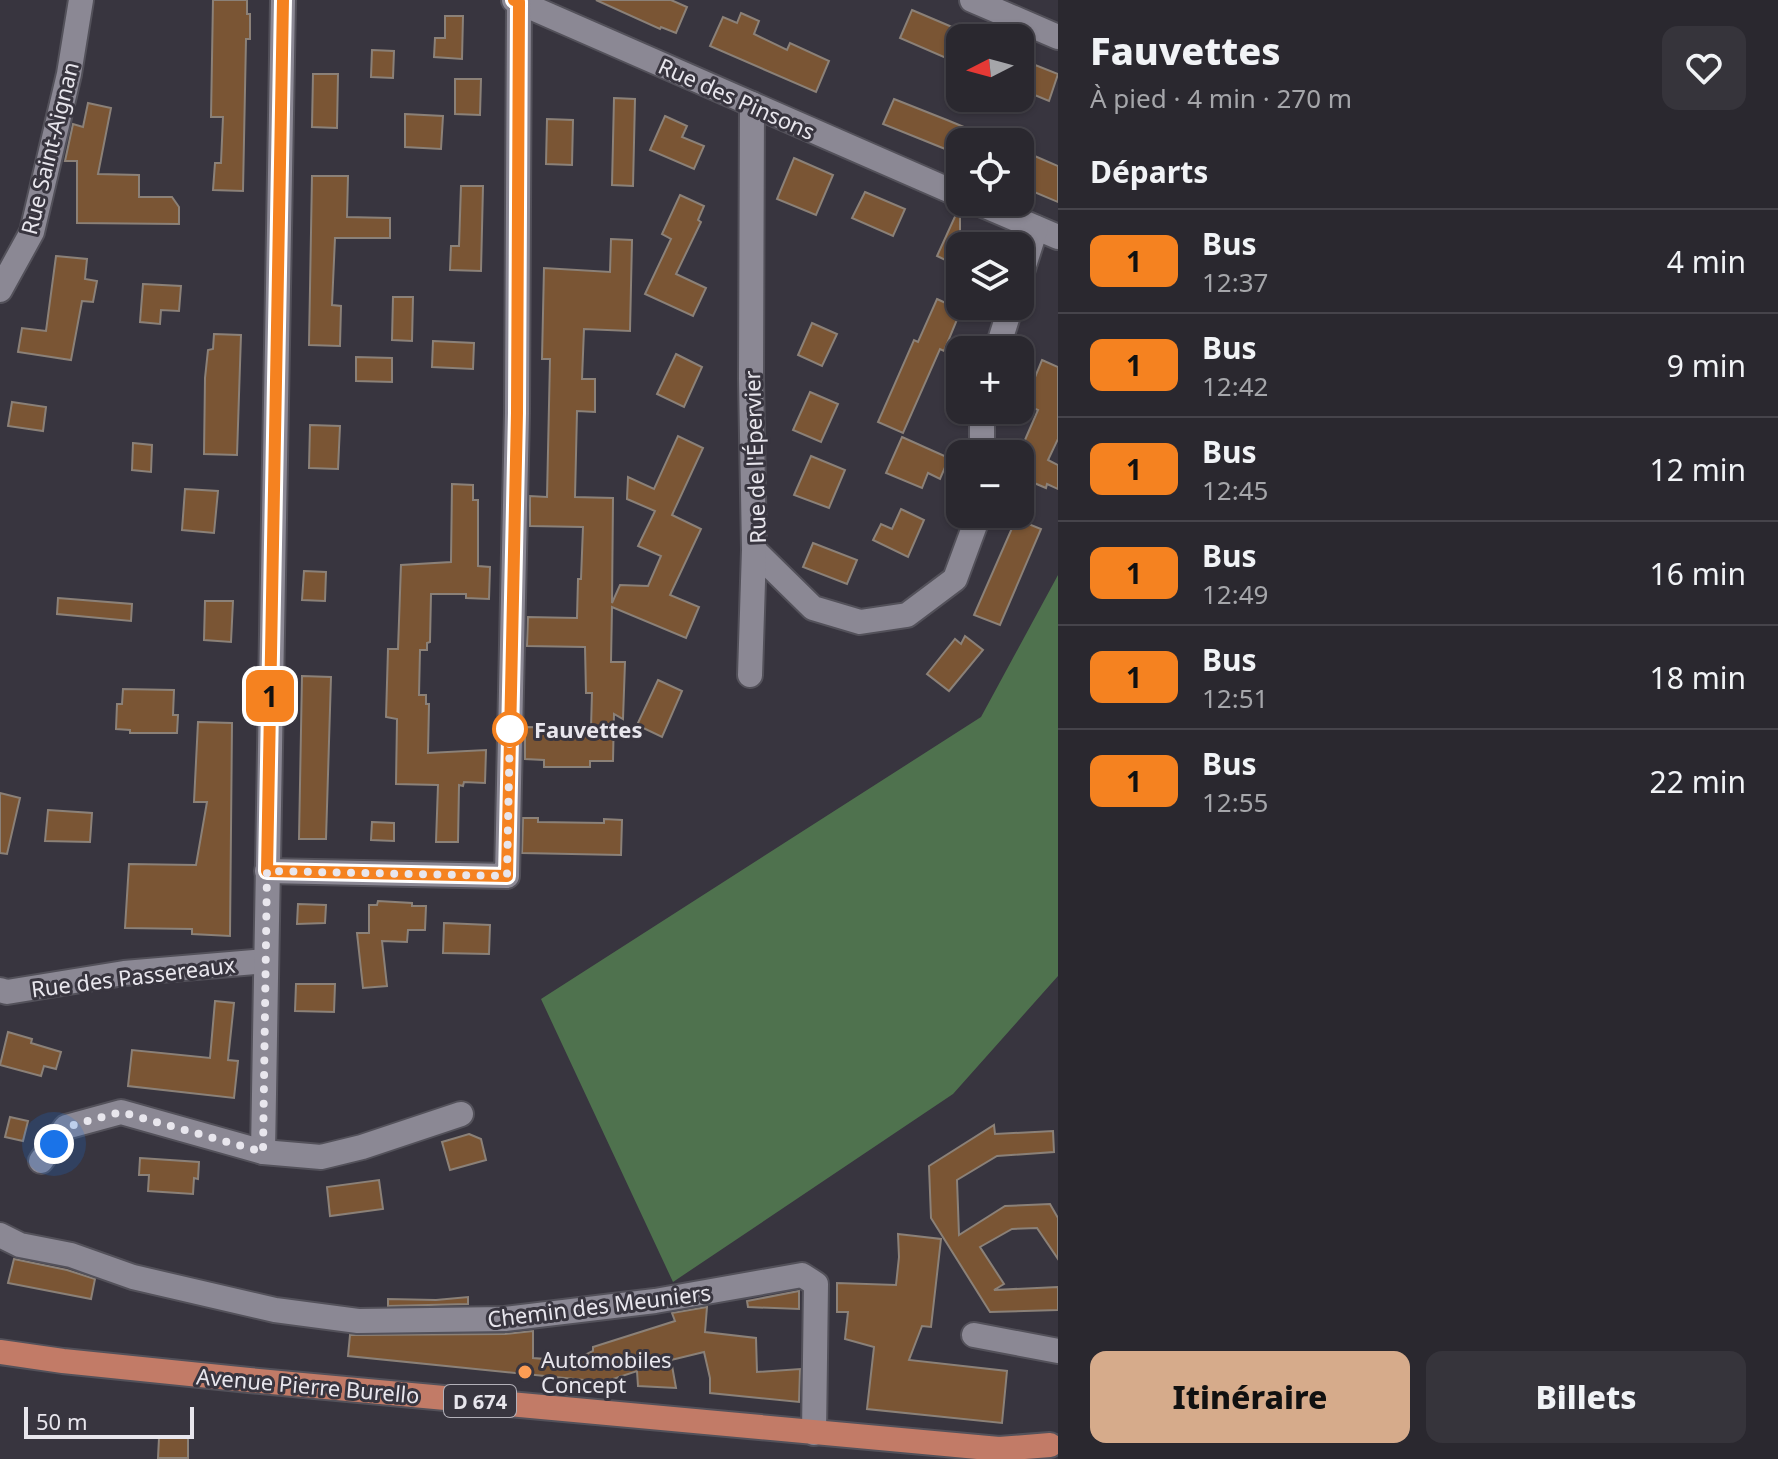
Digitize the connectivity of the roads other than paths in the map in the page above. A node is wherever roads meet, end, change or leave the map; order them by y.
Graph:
1 (81, 0) edge
2 (283, 0) edge
3 (972, 0) edge
4 (516, 1) edge
5 (1058, 37) edge
6 (752, 104) junction
7 (946, 189) edge
8 (1008, 216) edge
9 (1047, 233) edge
10 (1034, 255) edge
11 (0, 290) edge
12 (974, 528) edge
13 (754, 550) junction
14 (750, 675) dead end
15 (267, 871) junction
16 (266, 961) junction
17 (0, 990) edge
18 (461, 1114) dead end
19 (263, 1152) junction
20 (41, 1161) dead end
21 (0, 1235) edge
22 (974, 1335) dead end
23 (1058, 1351) edge
24 (0, 1352) edge
25 (814, 1433) junction
26 (1049, 1448) edge
27 (959, 1452) edge
28 (1006, 1454) edge

1 - 11 street, Rue Saint-Aignan
2 - 15 street
3 - 5 street
4 - 6 street, Rue des Pinsons
4 - 15 street
6 - 7 street, Rue des Pinsons
6 - 13 street, Rue de l'Épervier
8 - 9 street
9 - 10 street
12 - 13 street, Rue de l'Épervier
13 - 14 street
15 - 16 street
16 - 17 street, Rue des Passereaux
16 - 19 street
18 - 19 street
19 - 20 street
21 - 25 street, Chemin des Meuniers
22 - 23 street
24 - 25 main road, Avenue Pierre Burello / D 674
25 - 27 main road, Avenue Pierre Burello / D 674
26 - 28 main road, Avenue Pierre Burello / D 674
27 - 28 main road, Avenue Pierre Burello / D 674

